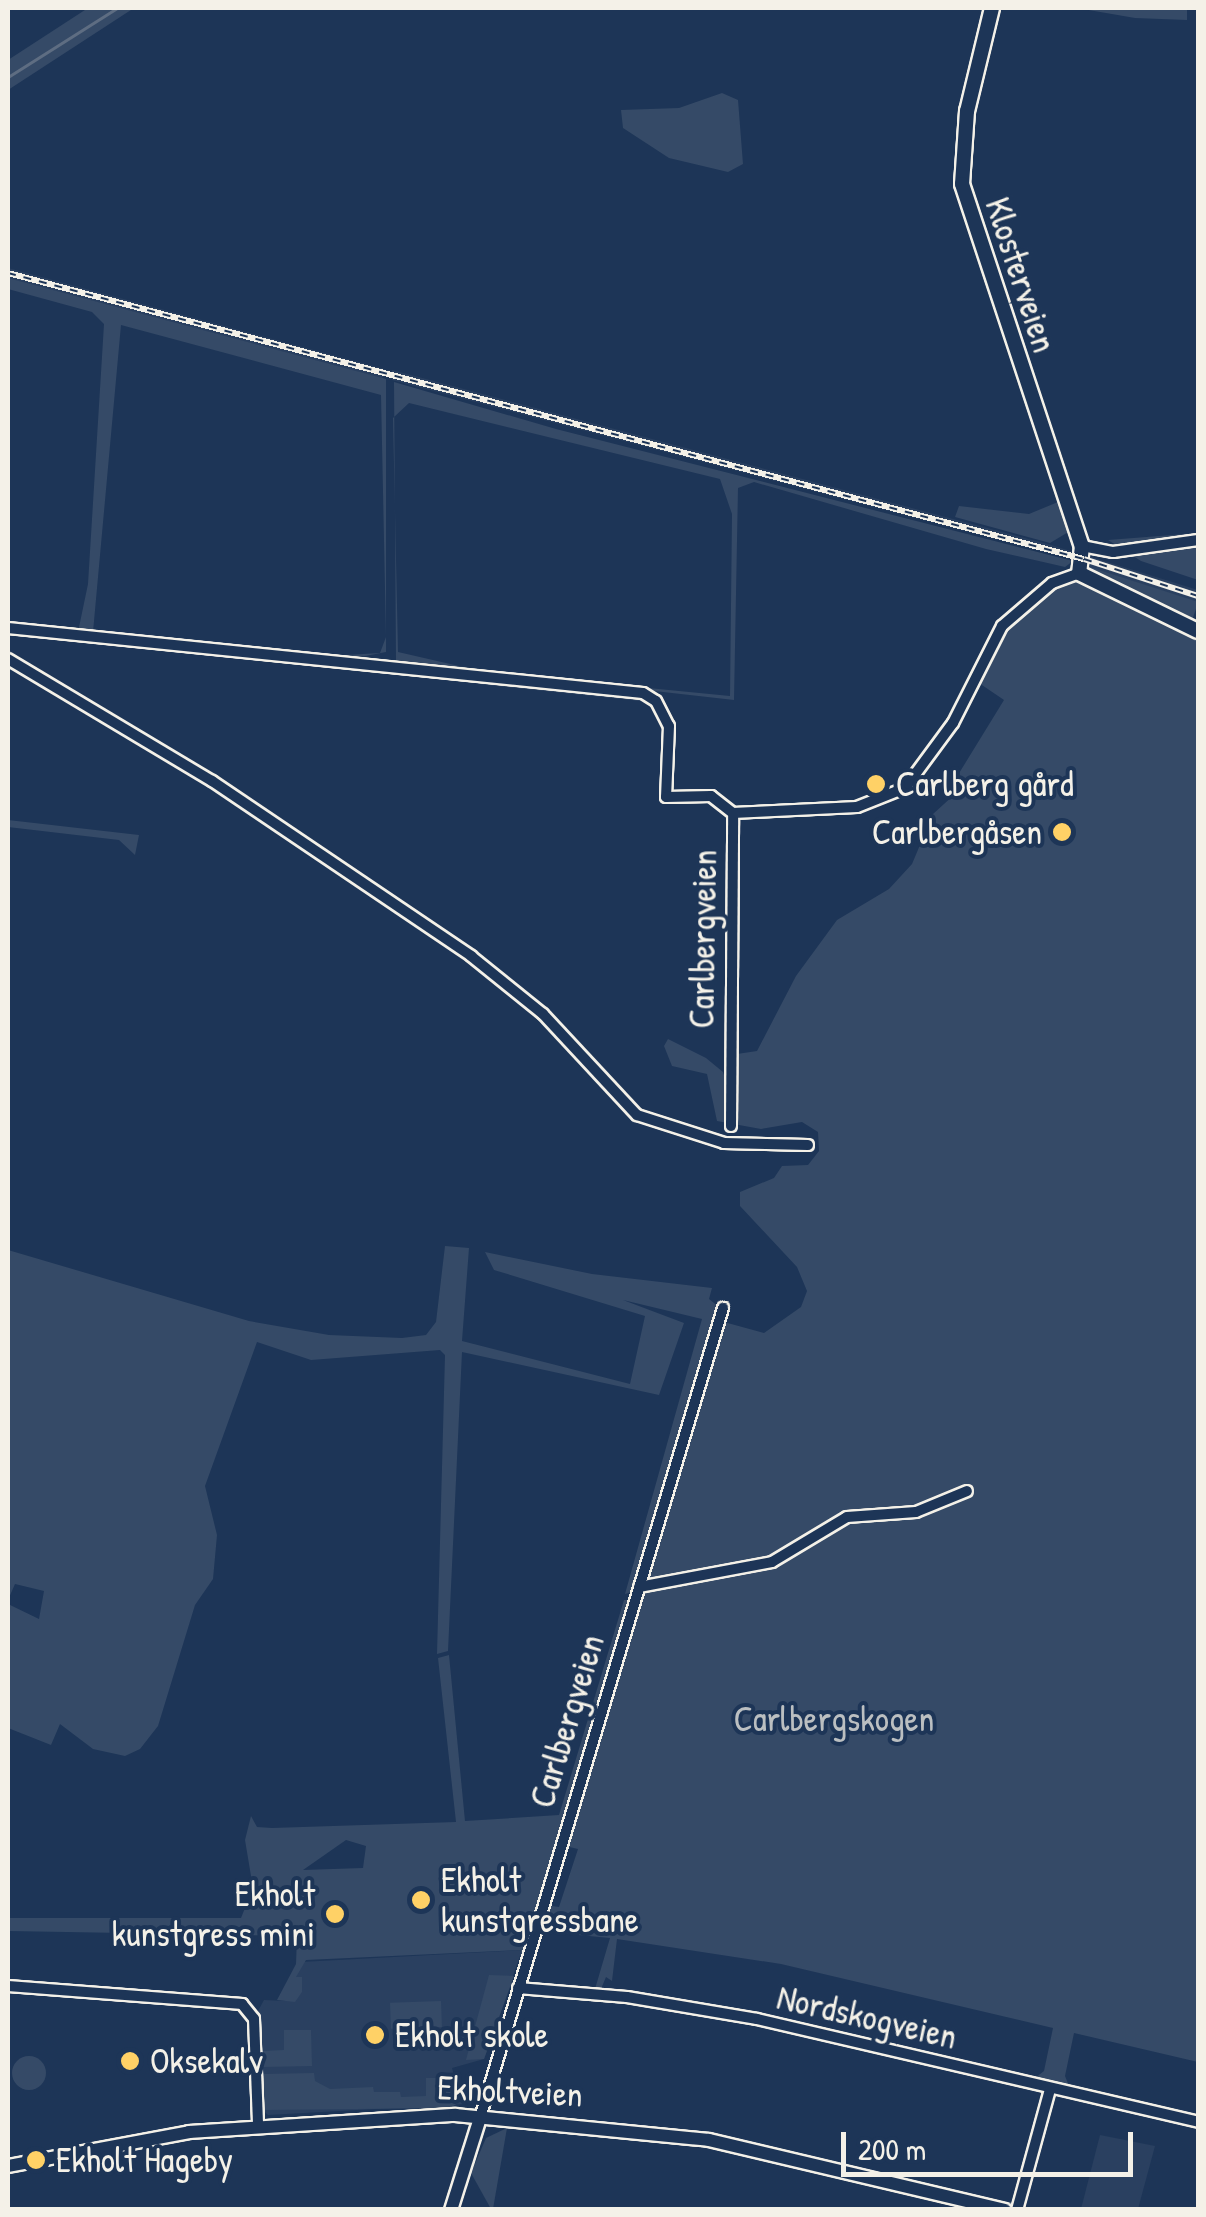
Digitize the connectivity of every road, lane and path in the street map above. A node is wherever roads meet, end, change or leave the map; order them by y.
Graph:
1 (992, 8) edge
2 (1198, 540) edge
3 (1081, 550) junction
4 (1079, 574) junction
5 (8, 628) edge
6 (1198, 632) edge
7 (8, 659) edge
8 (734, 813) junction
9 (731, 1126) dead end
10 (808, 1145) dead end
11 (723, 1308) dead end
12 (967, 1491) dead end
13 (639, 1587) junction
14 (8, 1986) edge
15 (518, 1988) junction
16 (1050, 2089) junction
17 (480, 2118) junction
18 (1198, 2122) edge
19 (258, 2124) junction
20 (8, 2166) edge
21 (451, 2210) edge
22 (1005, 2210) edge
23 (1017, 2210) edge

1 - 3 main road, Klosterveien
2 - 3 street
3 - 4 main road
4 - 6 main road
4 - 8 street
5 - 8 street
7 - 10 street
8 - 9 street, Carlbergveien
11 - 13 street, Carlbergveien
12 - 13 street
13 - 15 street, Carlbergveien
14 - 19 street
15 - 16 street, Nordskogveien
15 - 17 street, Carlbergveien
16 - 18 street, Nordskogveien
16 - 23 street
17 - 19 street, Ekholtveien
17 - 21 street, Carlbergveien
17 - 22 street, Ekholtveien
19 - 20 street, Ekholtveien

